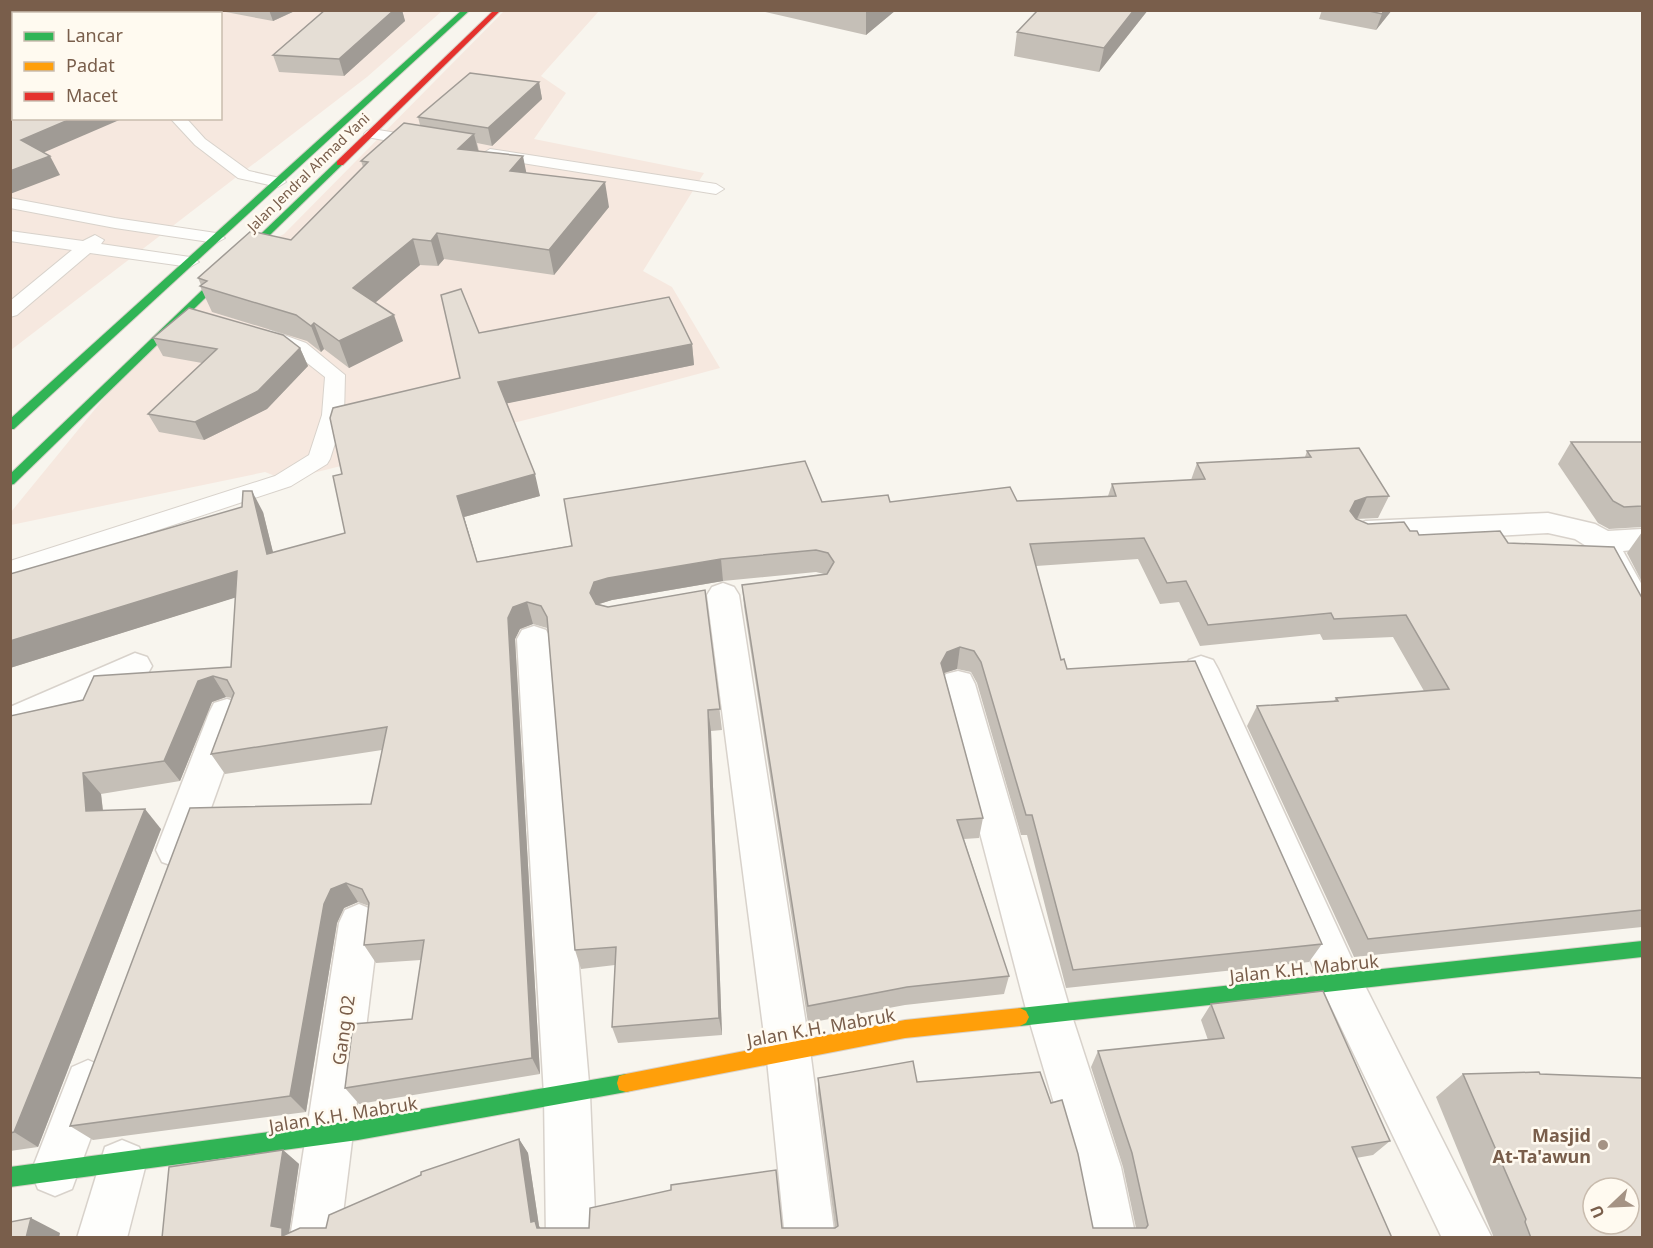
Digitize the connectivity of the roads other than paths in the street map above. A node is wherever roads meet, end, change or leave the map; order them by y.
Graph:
1 (467, 10) edge
2 (498, 10) edge
3 (179, 120) edge
4 (372, 134) junction
5 (440, 146) edge
6 (474, 152) edge
7 (278, 182) junction
8 (716, 189) dead end
9 (10, 203) edge
10 (115, 224) junction
11 (10, 236) edge
12 (216, 238) junction
13 (88, 246) junction
14 (190, 262) junction
15 (10, 311) edge
16 (184, 313) junction
17 (206, 319) edge
18 (249, 330) edge
19 (10, 426) edge
20 (10, 481) edge
21 (1357, 532) edge
22 (1642, 539) edge
23 (1603, 542) junction
24 (10, 570) edge
25 (724, 596) dead end
26 (1642, 614) edge
27 (534, 639) dead end
28 (135, 666) dead end
29 (1201, 669) edge
30 (958, 684) dead end
31 (227, 712) edge
32 (10, 723) edge
33 (164, 880) edge
34 (359, 923) dead end
35 (1642, 949) edge
36 (1341, 982) junction
37 (1048, 1013) junction
38 (101, 1048) edge
39 (788, 1050) junction
40 (567, 1095) junction
41 (328, 1136) junction
42 (122, 1164) junction
43 (55, 1172) junction
44 (10, 1177) edge
45 (102, 1238) edge
46 (315, 1238) edge
47 (571, 1238) edge
48 (810, 1238) edge
49 (1111, 1238) edge
50 (1468, 1238) edge

1 - 7 main road, Jalan Jendral Ahmad Yani
2 - 4 main road, Jalan Jendral Ahmad Yani
3 - 7 lane
4 - 5 lane
4 - 16 main road, Jalan Jendral Ahmad Yani
6 - 8 lane
7 - 12 main road, Jalan Jendral Ahmad Yani
9 - 10 lane
10 - 12 lane
10 - 13 lane
11 - 13 lane
12 - 14 main road, Jalan Jendral Ahmad Yani
13 - 14 lane
13 - 15 lane
14 - 19 main road, Jalan Jendral Ahmad Yani
16 - 17 lane
16 - 20 main road, Jalan Jendral Ahmad Yani
18 - 24 lane
21 - 23 street
22 - 23 street
23 - 26 street
25 - 39 street
27 - 40 street
28 - 32 street
29 - 36 street
30 - 37 street
31 - 33 street
34 - 41 street, Gang 02
35 - 36 main road, Jalan K.H. Mabruk
36 - 37 main road, Jalan K.H. Mabruk
36 - 50 street
37 - 39 main road, Jalan K.H. Mabruk
37 - 49 street
38 - 43 street
39 - 40 main road, Jalan K.H. Mabruk
39 - 48 street
40 - 41 main road, Jalan K.H. Mabruk
40 - 47 street
41 - 42 main road, Jalan K.H. Mabruk
41 - 46 street, Gang 02
42 - 43 main road, Jalan K.H. Mabruk
42 - 45 street
43 - 44 main road, Jalan K.H. Mabruk

